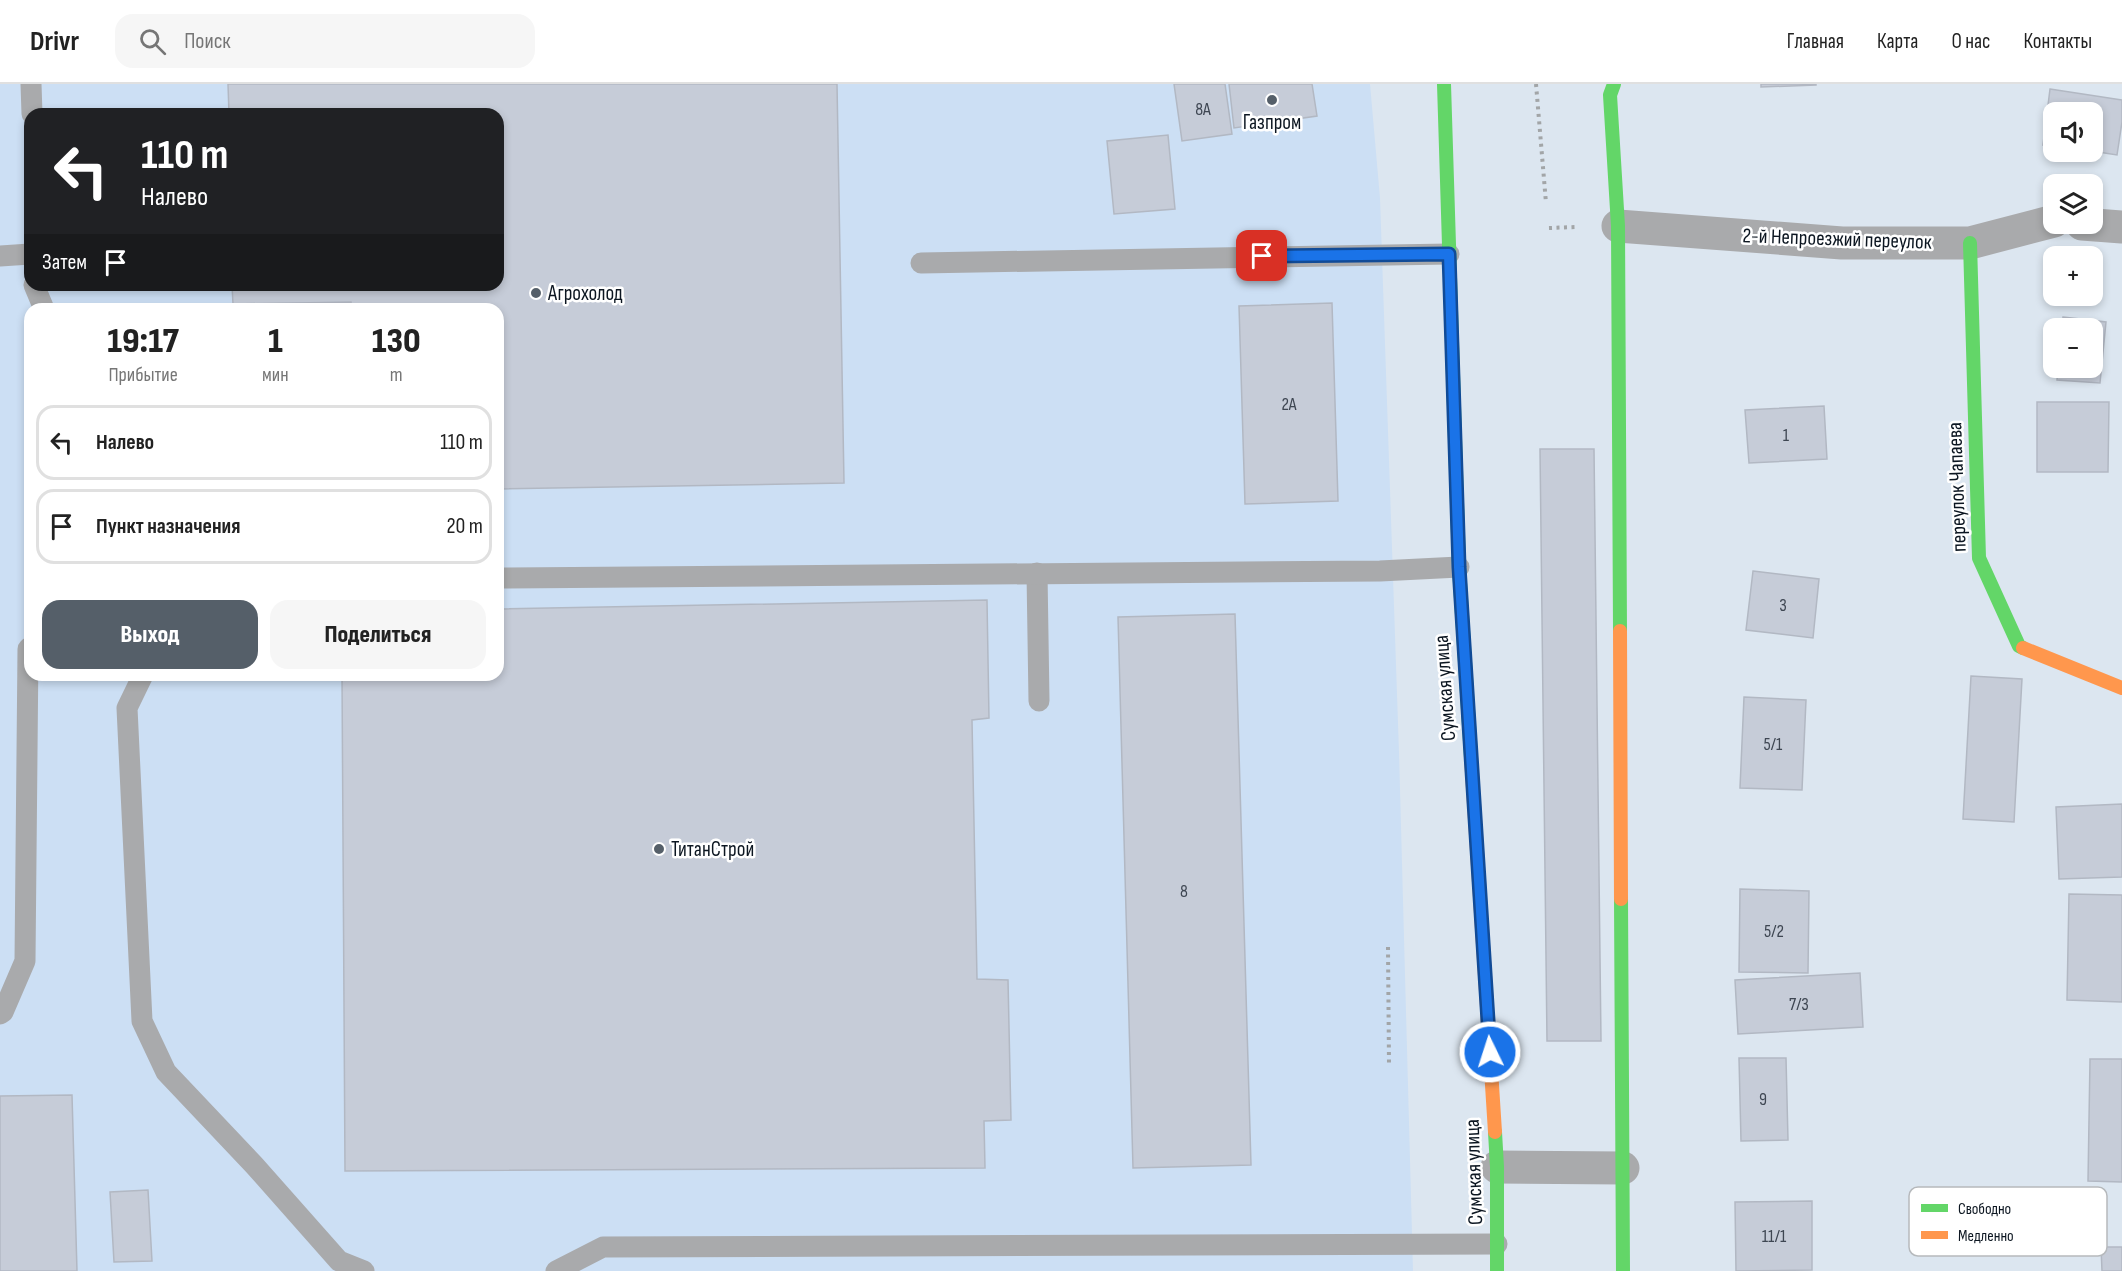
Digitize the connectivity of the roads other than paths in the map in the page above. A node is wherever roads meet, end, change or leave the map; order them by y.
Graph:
1 (32, 84) edge
2 (1439, 84) edge
3 (1444, 84) edge
4 (1614, 84) edge
5 (1444, 102) junction
6 (32, 108) edge
7 (2043, 224) edge
8 (2103, 224) edge
9 (2121, 224) edge
10 (1618, 226) junction
11 (1970, 243) junction
12 (24, 254) edge
13 (1449, 254) junction
14 (0, 256) edge
15 (921, 263) dead end
16 (1459, 567) junction
17 (1037, 573) junction
18 (504, 578) edge
19 (28, 681) edge
20 (140, 681) edge
21 (2122, 688) edge
22 (1039, 701) dead end
23 (0, 1014) edge
24 (1497, 1167) junction
25 (1623, 1168) junction
26 (1497, 1244) junction
27 (364, 1271) edge
28 (556, 1271) edge
29 (1497, 1271) edge
30 (1623, 1271) edge

1 - 6 lane
2 - 5 street
3 - 5 street
4 - 10 street
5 - 13 street, Сумская улица
7 - 11 street, 2-й Непроезжий переулок
8 - 9 street
10 - 11 street, 2-й Непроезжий переулок
10 - 25 street
11 - 21 street, переулок Чапаева
12 - 14 lane
13 - 15 lane
13 - 16 street, Сумская улица
16 - 17 lane
16 - 24 street, Сумская улица
17 - 18 lane
17 - 22 lane
19 - 23 lane
20 - 27 lane
24 - 25 street
24 - 26 street, Сумская улица
25 - 30 street
26 - 28 lane
26 - 29 street, Сумская улица

